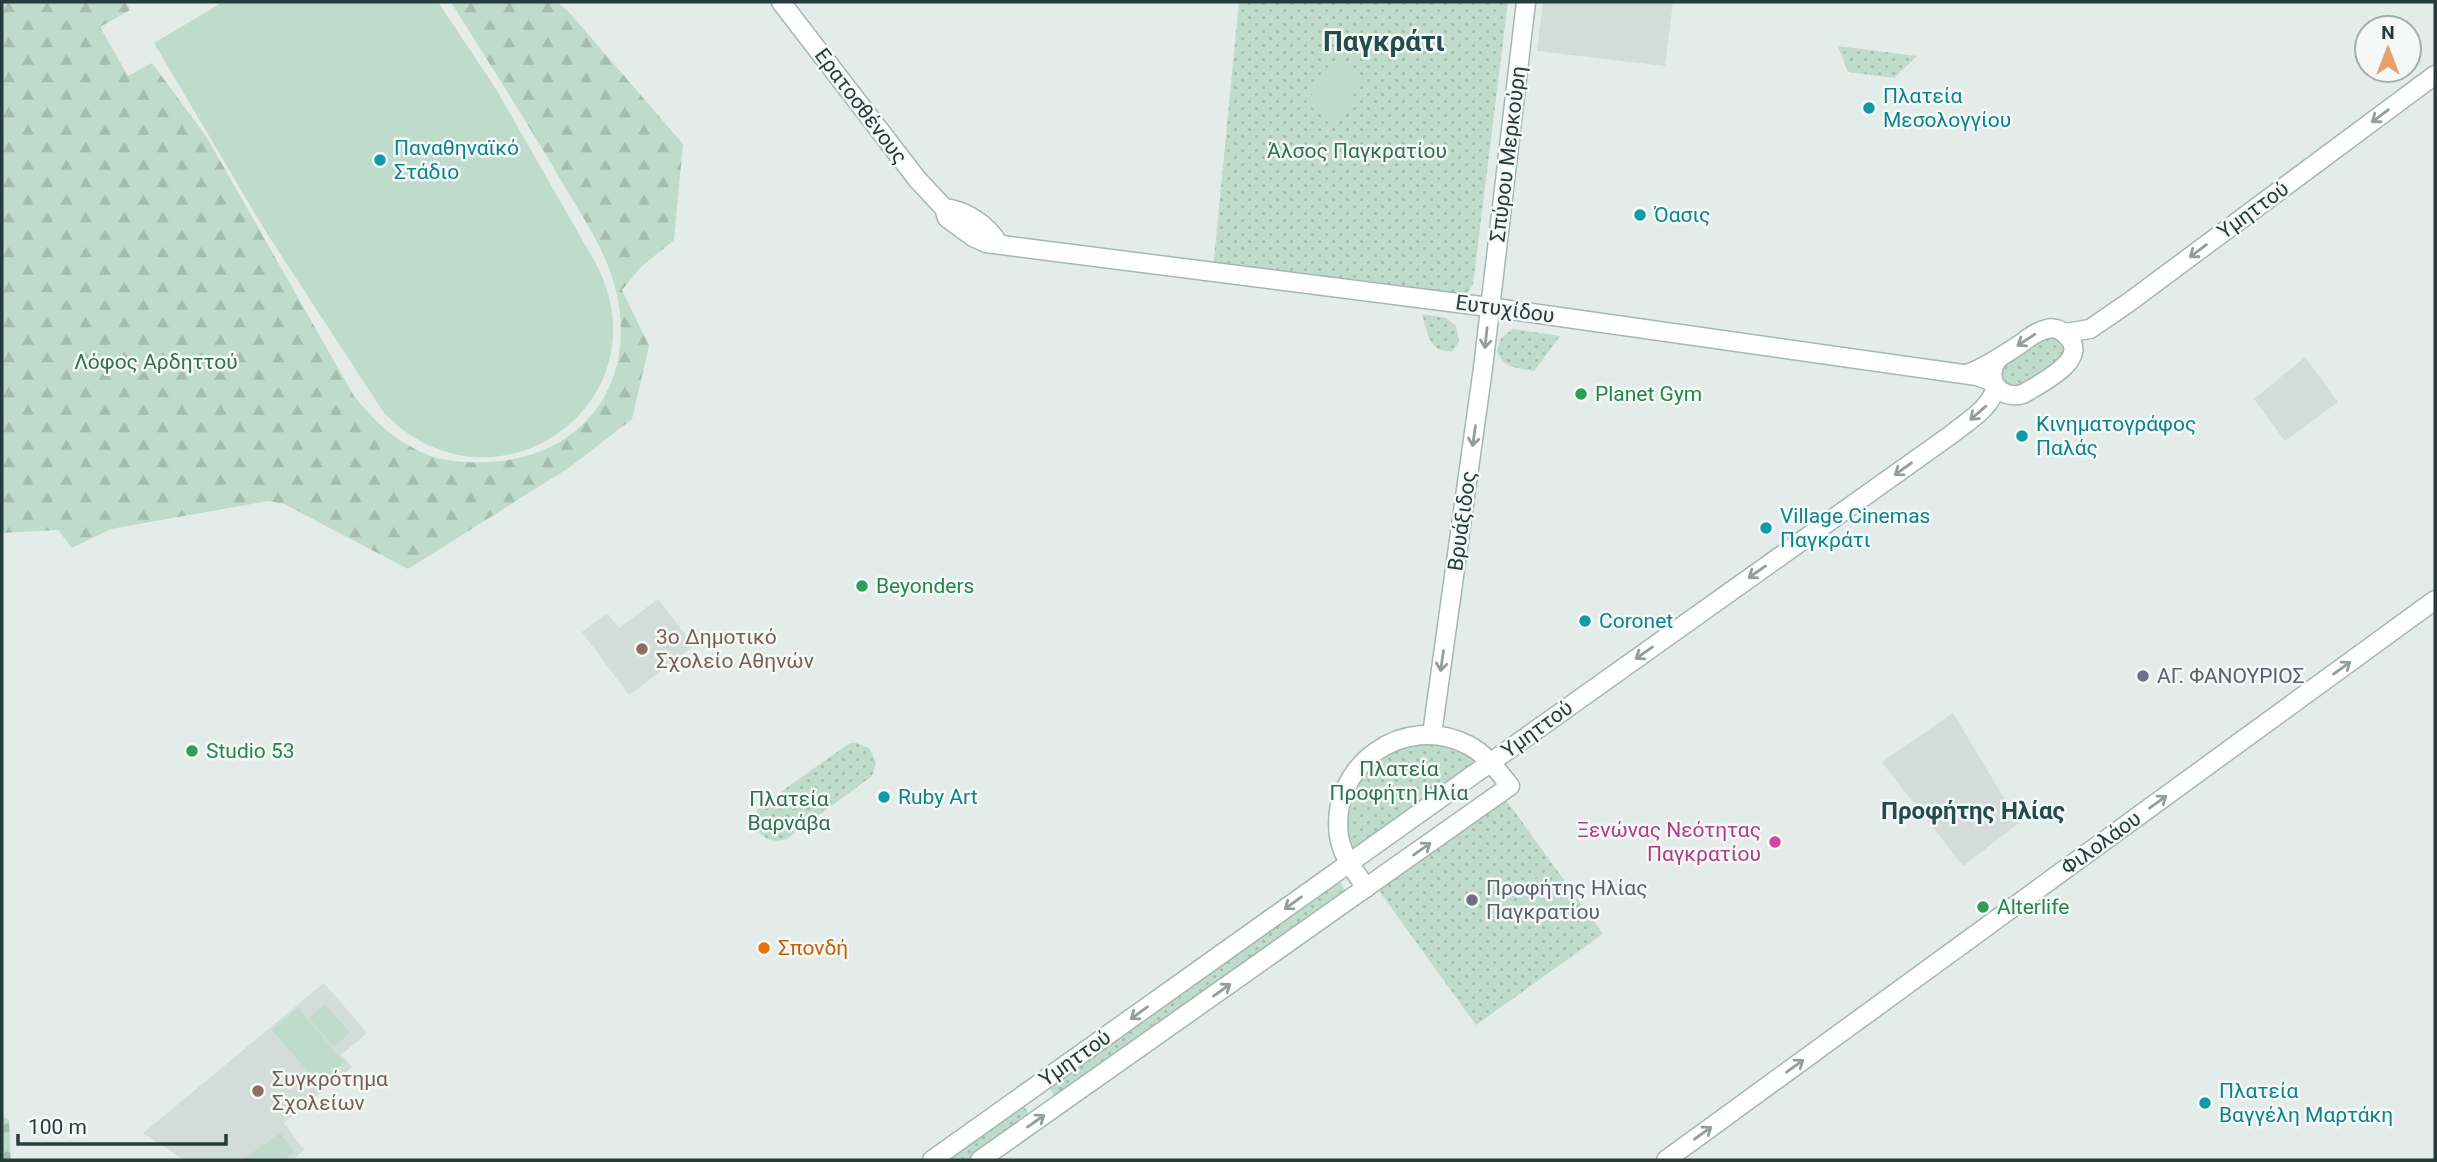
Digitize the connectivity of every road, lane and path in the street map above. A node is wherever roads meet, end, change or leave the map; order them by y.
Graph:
1 (782, 2) edge
2 (1526, 2) edge
3 (2435, 75) edge
4 (1016, 248) joint
5 (1489, 307) junction
6 (2065, 333) junction
7 (2001, 356) junction
8 (1967, 374) junction
9 (1994, 384) junction
10 (2435, 600) edge
11 (1432, 734) junction
12 (1491, 762) junction
13 (1348, 863) junction
14 (1366, 888) junction
15 (932, 1160) edge
16 (980, 1160) edge
17 (1665, 1160) edge

1 - 4 main road, Ερατοσθένους
2 - 5 main road, Σπύρου Μερκούρη
3 -> 6 main road, Υμηττού
4 - 5 main road, Ευτυχίδου
5 - 8 main road, Ευτυχίδου
5 -> 11 main road, Βρυάξιδος
6 -> 7 main road, Υμηττού
6 - 9 main road, Ευτυχίδου
7 - 8 main road, Υμηττού
7 - 9 main road, Υμηττού
8 - 9 main road, Ευτυχίδου
9 -> 12 main road, Υμηττού
17 -> 10 main road, Φιλολάου
11 - 12 main road
11 - 13 main road
12 - 13 main road, Υμηττού
14 -> 12 main road, Υμηττού
13 - 14 main road
13 -> 15 main road, Υμηττού
16 -> 14 main road, Υμηττού

